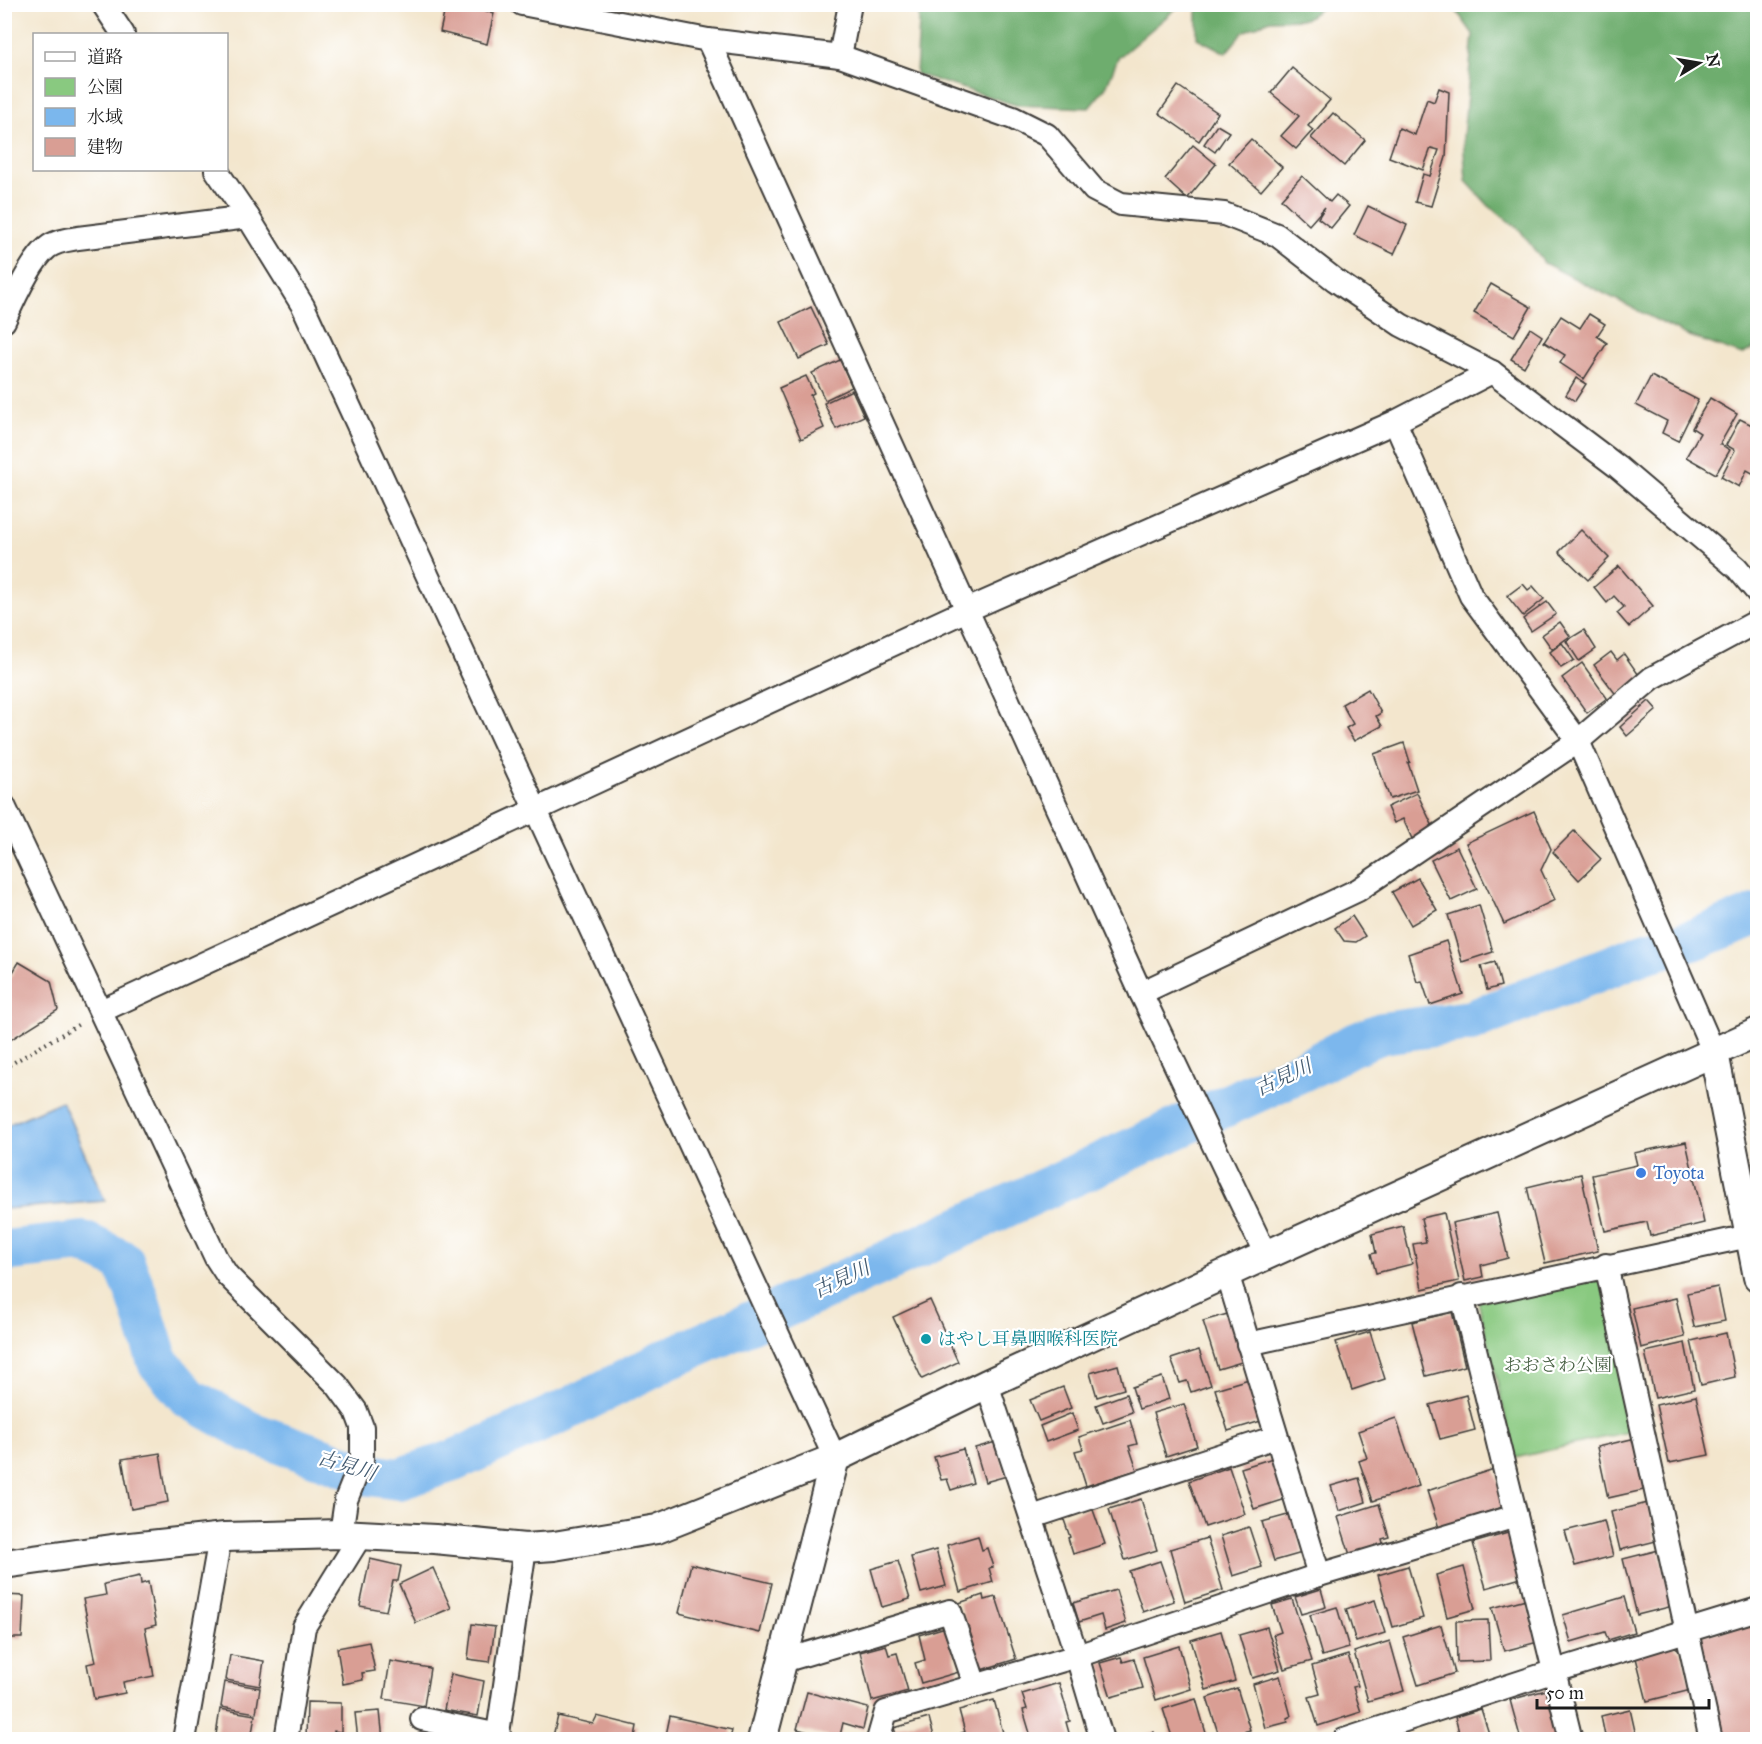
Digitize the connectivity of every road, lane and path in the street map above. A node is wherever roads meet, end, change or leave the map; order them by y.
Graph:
1 (103, 4) edge
2 (522, 4) edge
3 (850, 4) edge
4 (122, 33) edge
5 (708, 40) junction
6 (840, 56) junction
7 (217, 171) edge
8 (248, 218) junction
9 (4, 321) edge
10 (1492, 372) junction
11 (1395, 422) junction
12 (1758, 593) edge
13 (967, 610) junction
14 (1758, 621) edge
15 (1578, 741) junction
16 (4, 806) edge
17 (535, 808) junction
18 (1141, 993) junction
19 (101, 1011) junction
20 (1758, 1032) edge
21 (1714, 1053) junction
22 (4, 1068) edge
23 (1749, 1236) junction
24 (1266, 1255) junction
25 (1606, 1265) junction
26 (1227, 1273) junction
27 (1758, 1277) edge
28 (1462, 1296) junction
29 (1248, 1344) junction
30 (987, 1384) junction
31 (1276, 1437) junction
32 (835, 1458) junction
33 (1516, 1516) junction
34 (1032, 1517) junction
35 (351, 1535) junction
36 (220, 1538) junction
37 (525, 1548) junction
38 (4, 1564) edge
39 (1319, 1575) junction
40 (1758, 1609) edge
41 (1686, 1630) junction
42 (1077, 1656) junction
43 (783, 1661) junction
44 (1554, 1671) junction
45 (975, 1685) junction
46 (422, 1719) dead end
47 (498, 1737) edge
48 (764, 1739) edge
49 (184, 1740) edge
50 (286, 1740) edge
51 (878, 1740) edge
52 (1102, 1740) edge
53 (1344, 1740) edge
54 (1571, 1740) edge
55 (1711, 1740) edge

1 - 4 street
2 - 5 street
3 - 6 street
5 - 6 street
5 - 13 street
6 - 10 street
7 - 8 street
8 - 9 street
8 - 17 street
10 - 11 street
10 - 12 street
11 - 13 street
11 - 15 street
13 - 17 street
13 - 18 street
14 - 15 street
15 - 18 street
15 - 21 street
16 - 19 street
17 - 19 street
17 - 32 street
18 - 24 street
19 - 22 path
19 - 35 street
20 - 21 street
21 - 23 street
21 - 24 street
23 - 25 street
23 - 27 street
24 - 26 street
25 - 28 street
25 - 41 street
26 - 29 street
26 - 30 street
28 - 29 street
28 - 33 street
29 - 31 street
30 - 32 street
30 - 34 street
31 - 34 street
31 - 39 street
32 - 37 street
32 - 43 street
33 - 39 street
33 - 44 street
34 - 42 street
35 - 36 street
35 - 37 street
35 - 50 street
36 - 38 street
36 - 49 street
37 - 47 street
39 - 42 street
40 - 41 street
41 - 44 street
41 - 55 street
42 - 45 street
42 - 52 street
43 - 45 street
43 - 48 street
44 - 53 street
44 - 54 street
45 - 51 street
46 - 47 street

